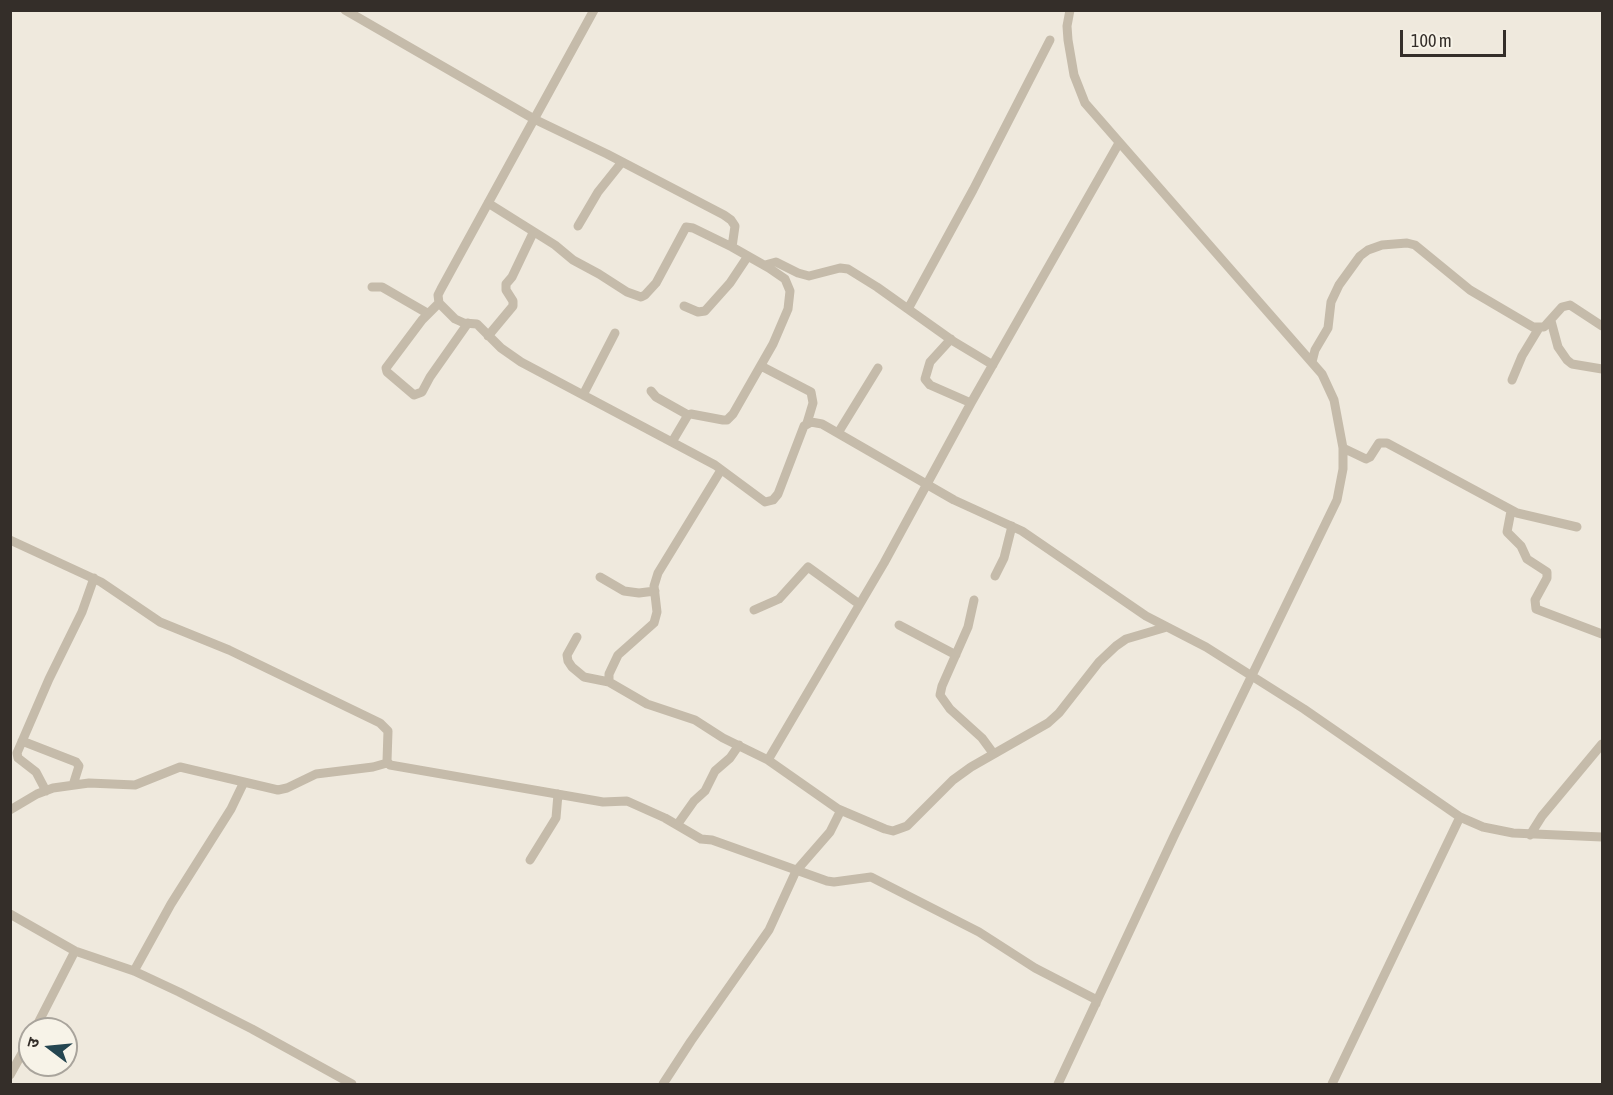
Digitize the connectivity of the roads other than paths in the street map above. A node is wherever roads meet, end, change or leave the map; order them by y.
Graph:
1 (345, 10) edge
2 (594, 10) edge
3 (1070, 10) edge
4 (1050, 40) dead end
5 (534, 119) junction
6 (1119, 143) junction
7 (622, 162) junction
8 (488, 203) junction
9 (578, 226) dead end
10 (533, 233) junction
11 (732, 247) junction
12 (748, 256) junction
13 (765, 265) junction
14 (372, 287) dead end
15 (439, 303) junction
16 (684, 306) dead end
17 (908, 309) junction
18 (427, 313) junction
19 (1551, 321) junction
20 (468, 323) junction
21 (1602, 326) edge
22 (1539, 328) junction
23 (615, 333) dead end
24 (488, 336) junction
25 (951, 339) junction
26 (1312, 362) junction
27 (993, 365) junction
28 (761, 366) junction
29 (878, 368) dead end
30 (1602, 369) edge
31 (1512, 380) dead end
32 (651, 391) dead end
33 (583, 395) junction
34 (971, 403) junction
35 (688, 415) junction
36 (807, 423) junction
37 (838, 433) junction
38 (672, 442) junction
39 (1343, 448) junction
40 (721, 470) junction
41 (927, 485) junction
42 (1511, 511) junction
43 (1012, 526) junction
44 (1577, 527) dead end
45 (10, 540) edge
46 (995, 576) dead end
47 (94, 578) junction
48 (600, 578) dead end
49 (655, 591) junction
50 (974, 600) dead end
51 (859, 604) junction
52 (754, 610) dead end
53 (899, 625) dead end
54 (1167, 627) junction
55 (1602, 634) edge
56 (577, 637) dead end
57 (956, 655) junction
58 (1251, 675) junction
59 (609, 682) junction
60 (22, 741) junction
61 (1602, 744) edge
62 (739, 745) junction
63 (993, 753) junction
64 (768, 760) junction
65 (387, 764) junction
66 (244, 782) junction
67 (73, 785) junction
68 (46, 791) junction
69 (558, 794) junction
70 (10, 810) edge
71 (841, 810) junction
72 (1460, 817) junction
73 (677, 825) junction
74 (1530, 835) junction
75 (1602, 837) edge
76 (530, 860) dead end
77 (796, 871) junction
78 (10, 914) edge
79 (75, 951) junction
80 (134, 971) junction
81 (1095, 1001) junction
82 (41, 1017) edge
83 (18, 1061) edge
84 (10, 1075) edge
85 (352, 1084) edge
86 (663, 1084) edge
87 (1058, 1084) edge
88 (1332, 1084) edge

1 - 5 street
2 - 5 street
3 - 6 street
4 - 17 street
5 - 7 street
5 - 8 street
6 - 26 street
6 - 27 street
7 - 9 street
7 - 11 street
8 - 10 street
8 - 15 street
10 - 11 street
10 - 24 street
11 - 12 street
12 - 13 street
12 - 16 street
13 - 17 street
13 - 28 street
14 - 18 street
15 - 18 street
15 - 20 street
17 - 25 street
18 - 20 street
19 - 21 street
19 - 22 street
19 - 30 street
20 - 24 street
22 - 26 street
22 - 31 street
23 - 33 street
24 - 33 street
25 - 27 street
25 - 34 street
26 - 39 street
27 - 34 street
28 - 35 street
28 - 36 street
29 - 37 street
32 - 35 street
33 - 38 street
34 - 41 street
35 - 38 street
36 - 37 street
36 - 40 street
37 - 41 street
38 - 40 street
39 - 42 street
39 - 58 street
40 - 49 street
41 - 43 street
41 - 51 street
42 - 44 street
42 - 55 street
43 - 46 street
43 - 54 street
45 - 47 street
47 - 60 street
47 - 65 street
48 - 49 street
49 - 59 street
50 - 57 street
51 - 52 street
51 - 64 street
53 - 57 street
54 - 58 street
54 - 63 street
56 - 59 street
57 - 63 street
58 - 72 street
58 - 81 street
59 - 62 street
60 - 67 street
60 - 68 street
61 - 74 street
62 - 64 street
62 - 73 street
63 - 71 street
64 - 71 street
65 - 66 street
65 - 69 street
66 - 67 street
66 - 80 street
67 - 68 street
68 - 70 street
69 - 73 street
69 - 76 street
71 - 77 street
72 - 74 street
72 - 88 street
73 - 77 street
74 - 75 street
77 - 81 street
77 - 86 street
78 - 79 street
79 - 80 street
79 - 82 street
80 - 85 street
81 - 87 street
83 - 84 street

